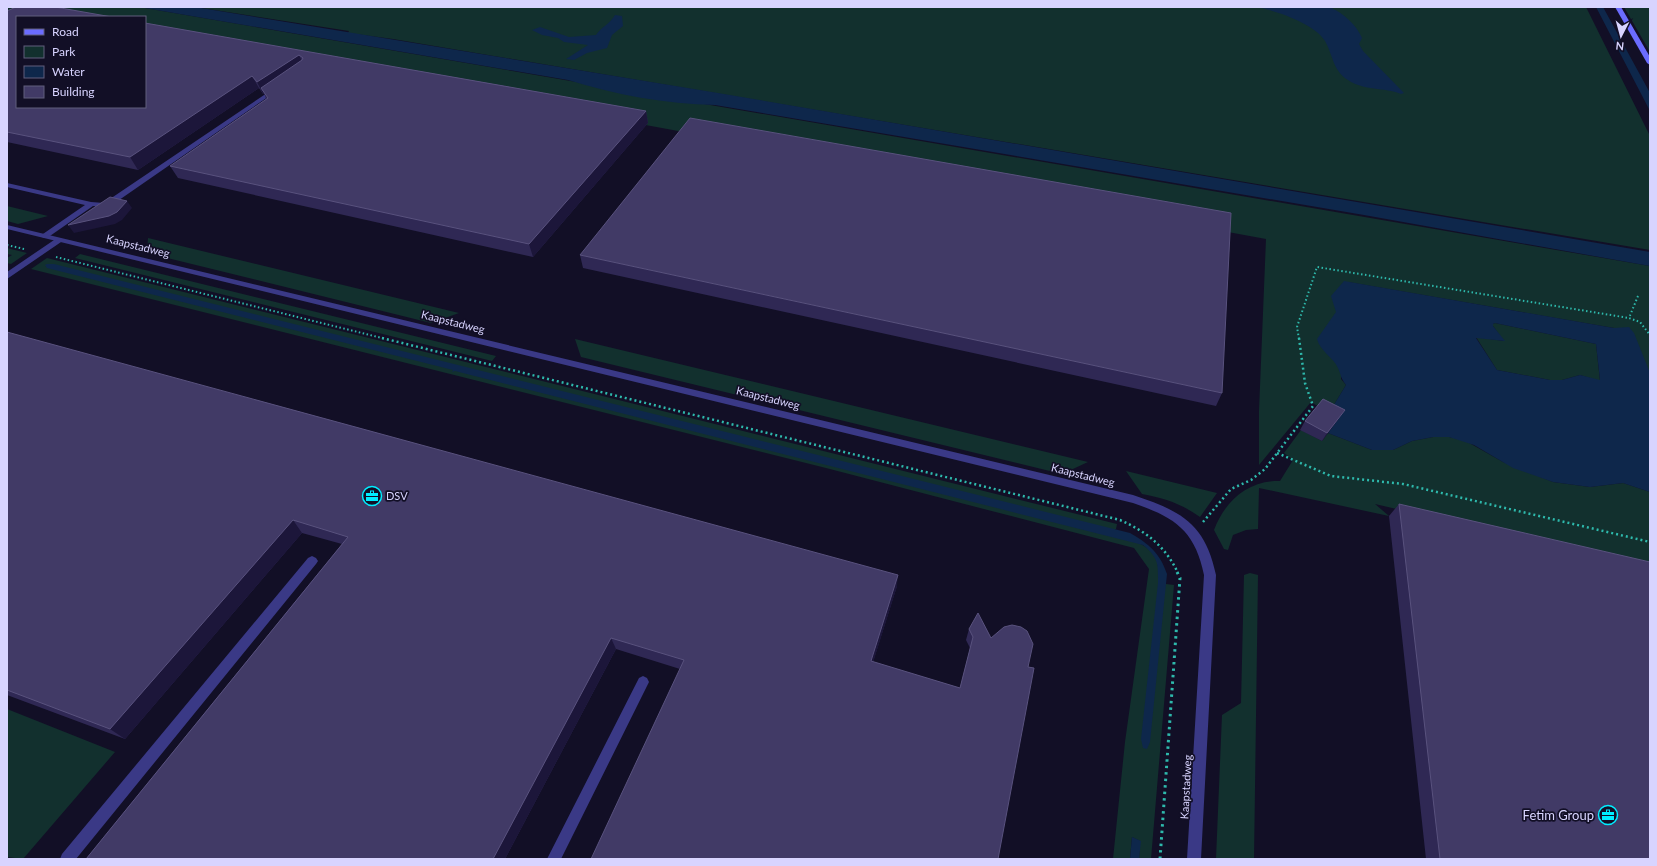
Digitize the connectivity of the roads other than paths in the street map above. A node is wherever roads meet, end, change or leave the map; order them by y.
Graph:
1 (1618, 7) edge
2 (1650, 63) edge
3 (284, 83) edge
4 (7, 185) edge
5 (91, 204) junction
6 (7, 227) edge
7 (44, 236) junction
8 (60, 240) junction
9 (7, 276) edge
10 (312, 561) dead end
11 (643, 682) dead end
12 (67, 859) edge
13 (554, 859) edge
14 (1194, 859) edge

1 - 2 street
3 - 5 street
4 - 5 street
5 - 7 street
6 - 7 street, Kaapstadweg
7 - 8 street, Kaapstadweg
8 - 9 street
8 - 14 street, Kaapstadweg
10 - 12 street
11 - 13 street

